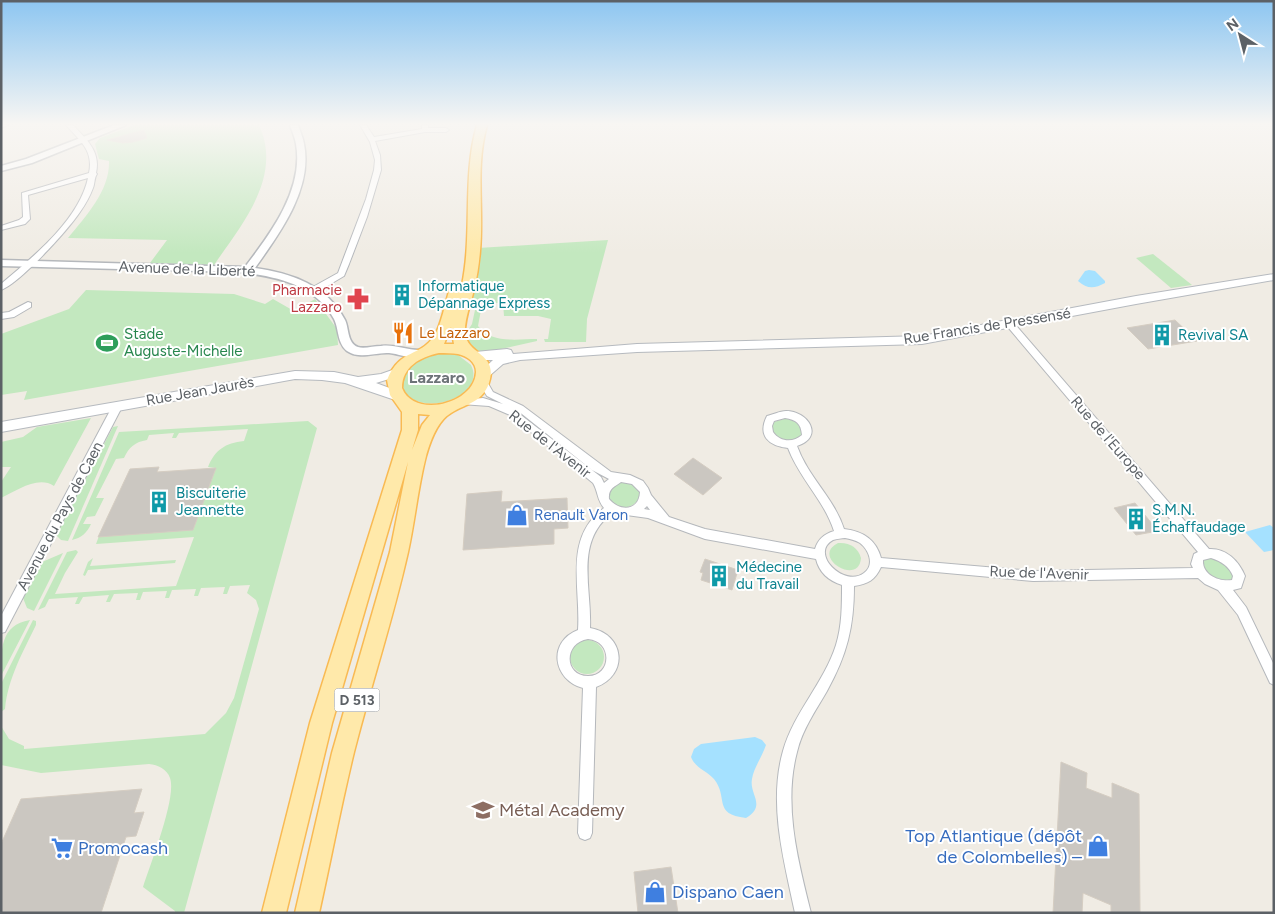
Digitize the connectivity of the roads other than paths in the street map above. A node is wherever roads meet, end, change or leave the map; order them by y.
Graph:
1 (94, 168) edge
2 (300, 168) edge
3 (377, 168) edge
4 (476, 168) edge
5 (94, 174) junction
6 (475, 218) junction
7 (1, 228) edge
8 (1, 263) edge
9 (30, 264) junction
10 (248, 270) junction
11 (1274, 277) edge
12 (1, 288) edge
13 (314, 290) junction
14 (28, 305) dead end
15 (1, 316) edge
16 (1010, 324) junction
17 (637, 348) junction
18 (394, 350) junction
19 (424, 352) junction
20 (471, 354) junction
21 (401, 368) junction
22 (484, 378) junction
23 (358, 380) junction
24 (402, 400) junction
25 (464, 402) junction
26 (118, 405) junction
27 (444, 410) junction
28 (1, 428) edge
29 (792, 445) dead end
30 (620, 478) junction
31 (603, 490) junction
32 (645, 496) junction
33 (610, 509) junction
34 (631, 511) junction
35 (668, 521) junction
36 (840, 534) junction
37 (1206, 554) junction
38 (819, 555) junction
39 (876, 562) junction
40 (1202, 573) junction
41 (848, 582) junction
42 (1222, 586) junction
43 (1, 628) edge
44 (584, 634) junction
45 (1274, 679) edge
46 (590, 682) junction
47 (585, 833) dead end
48 (274, 913) edge
49 (307, 913) edge
50 (803, 913) edge

1 - 5 street
2 - 10 street
3 - 13 street
4 - 6 main road
5 - 7 street
5 - 9 street
6 - 19 main road
6 - 20 main road
8 - 9 street, Avenue de la Liberté
9 - 10 street, Avenue de la Liberté
9 - 12 street
10 - 13 street, Avenue de la Liberté
11 - 16 main road, Rue Francis de Pressensé
13 - 18 street, Avenue de la Liberté
14 - 15 street
16 - 17 main road, Rue Francis de Pressensé
16 - 37 street, Rue de l'Europe
17 - 20 main road
17 - 22 main road
18 - 19 street, Avenue de la Liberté
18 - 21 street
19 - 20 main road
19 - 21 main road
20 - 22 main road
21 - 23 main road
21 - 24 main road
22 - 25 main road
22 - 30 street, Rue de l'Avenir
23 - 24 main road, Rue Jean Jaurès
23 - 26 main road, Rue Jean Jaurès
24 - 27 main road
24 - 48 main road, D 513
25 - 27 main road
25 - 31 street, Rue de l'Avenir
26 - 28 main road, Rue Jean Jaurès
26 - 43 street, Avenue du Pays de Caen
27 - 49 main road, D 513
29 - 36 street
30 - 31 street
30 - 32 street
31 - 33 street
32 - 34 street
32 - 35 street
33 - 34 street
33 - 44 street
34 - 35 street
35 - 38 street
36 - 38 street
36 - 39 street
37 - 40 street
37 - 42 street
38 - 41 street
39 - 40 street, Rue de l'Avenir
39 - 41 street
40 - 42 street
41 - 50 street
42 - 45 street
44 - 46 street
44 - 46 street
46 - 47 street

